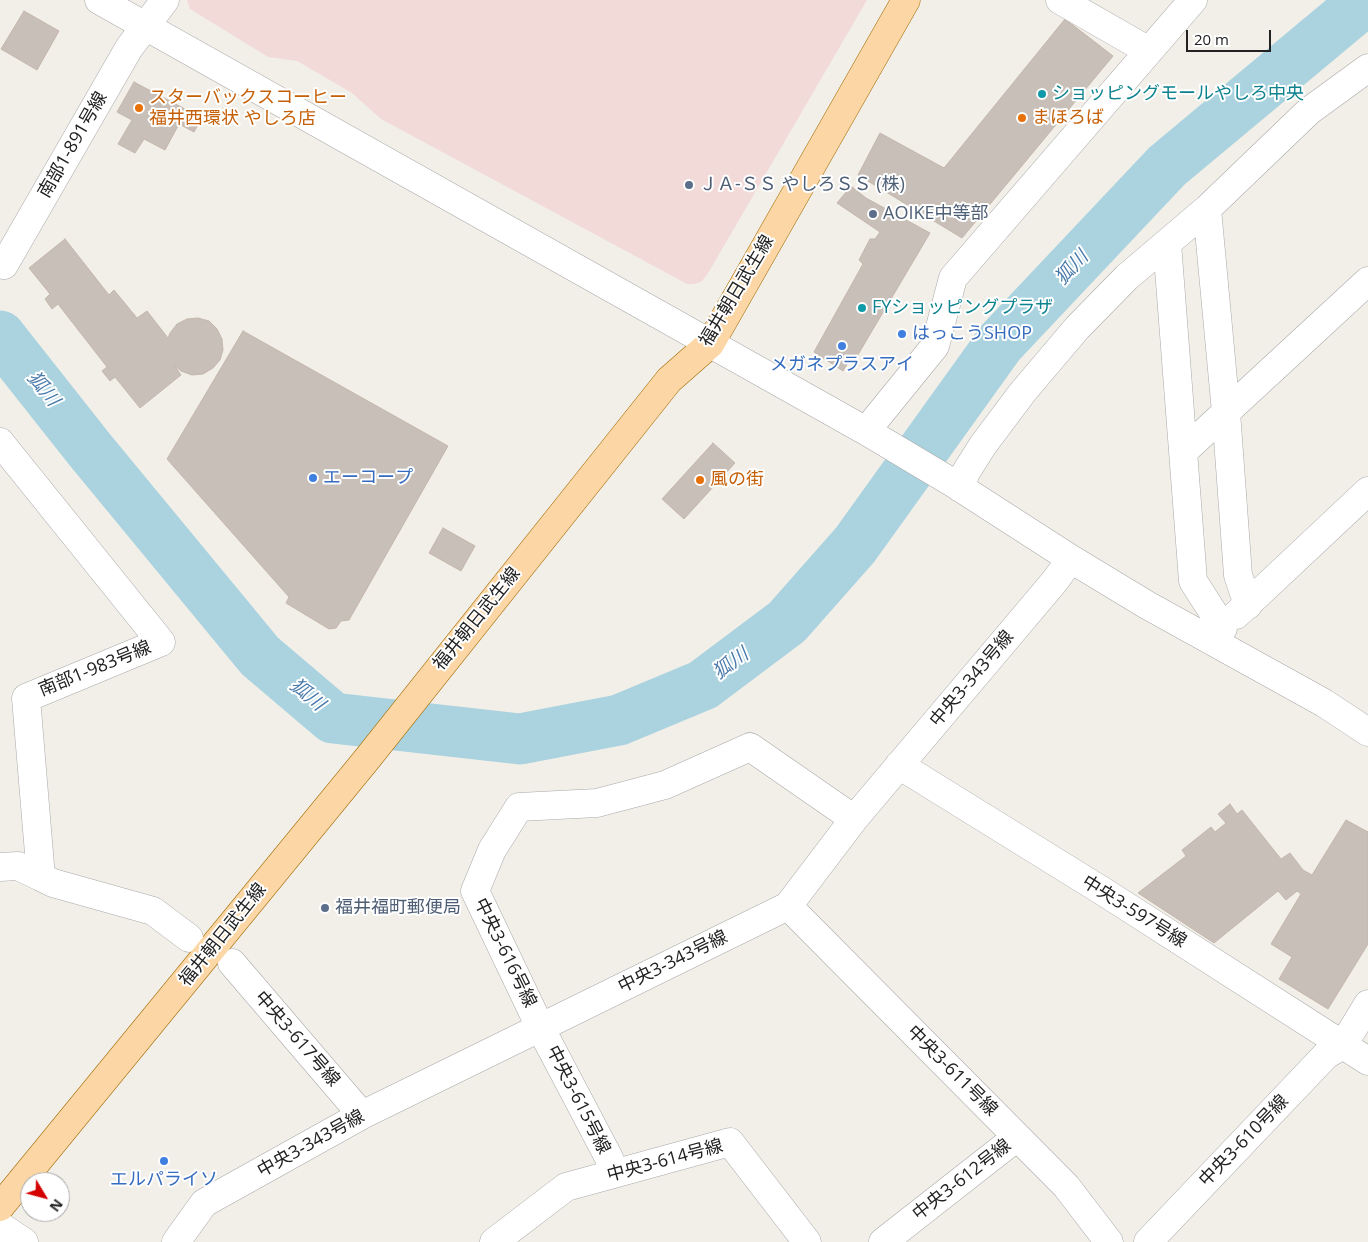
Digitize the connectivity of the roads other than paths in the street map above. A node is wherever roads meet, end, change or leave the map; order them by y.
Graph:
1 (99, 0) edge
2 (166, 0) edge
3 (906, 0) edge
4 (1060, 0) edge
5 (1193, 0) edge
6 (146, 27) junction
7 (1149, 51) junction
8 (1368, 68) edge
9 (1207, 209) junction
10 (1168, 243) junction
11 (4, 265) dead end
12 (1368, 281) edge
13 (710, 344) junction
14 (1226, 412) junction
15 (866, 432) junction
16 (0, 442) edge
17 (1184, 451) junction
18 (957, 486) junction
19 (1368, 491) edge
20 (1071, 559) junction
21 (1248, 605) junction
22 (1217, 634) junction
23 (1368, 732) edge
24 (899, 765) junction
25 (854, 819) junction
26 (0, 867) edge
27 (41, 877) junction
28 (788, 906) junction
29 (189, 938) dead end
30 (232, 963) dead end
31 (1368, 1004) edge
32 (540, 1027) junction
33 (1343, 1045) junction
34 (1368, 1061) edge
35 (362, 1115) junction
36 (1017, 1137) junction
37 (614, 1174) junction
38 (0, 1207) edge
39 (0, 1226) edge
40 (24, 1242) edge
41 (176, 1242) edge
42 (494, 1242) edge
43 (807, 1242) edge
44 (883, 1242) edge
45 (1109, 1242) edge
46 (1148, 1242) edge

1 - 6 street
2 - 6 street, 南部1-891号線
3 - 13 main road, 福井朝日武生線
4 - 7 street
5 - 7 street
6 - 11 street, 南部1-891号線
6 - 13 street
7 - 15 street
8 - 9 street
9 - 10 street
9 - 14 street
10 - 17 street
10 - 18 street
12 - 14 street
13 - 15 street
13 - 38 main road, 福井朝日武生線
14 - 17 street
14 - 21 street
15 - 18 street
16 - 27 street, 南部1-983号線
17 - 22 street
18 - 20 street
19 - 21 street
20 - 22 street
20 - 24 street, 中央3-343号線
21 - 22 street
22 - 23 street
24 - 25 street, 中央3-343号線
24 - 33 street, 中央3-597号線
25 - 28 street, 中央3-343号線
25 - 32 street, 中央3-616号線
26 - 27 street
27 - 29 street
28 - 32 street, 中央3-343号線
28 - 36 street, 中央3-611号線
30 - 35 street, 中央3-617号線
31 - 33 street
32 - 35 street, 中央3-343号線
32 - 37 street, 中央3-615号線
33 - 34 street, 中央3-597号線
33 - 46 street, 中央3-610号線
35 - 41 street, 中央3-343号線
36 - 44 street, 中央3-612号線
36 - 45 street, 中央3-611号線
37 - 42 street, 中央3-614号線
37 - 43 street, 中央3-614号線
39 - 40 street

